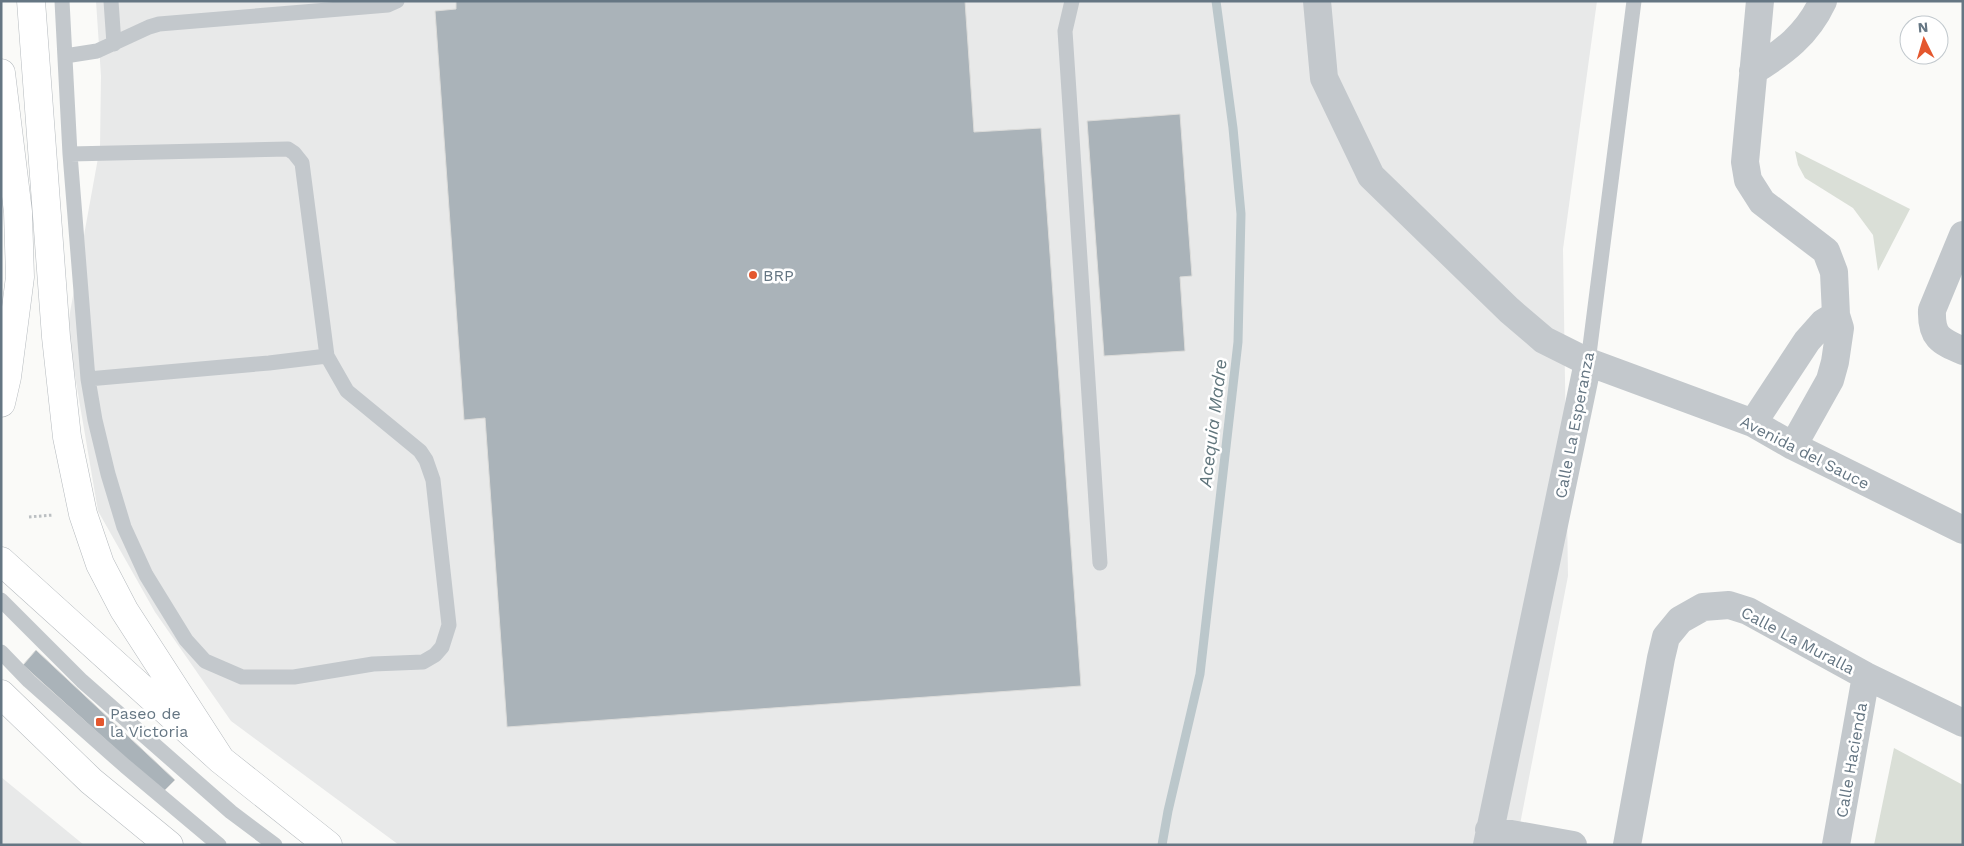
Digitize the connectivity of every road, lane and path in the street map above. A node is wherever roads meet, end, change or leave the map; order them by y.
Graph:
1 (31, 1) edge
2 (62, 1) edge
3 (112, 1) edge
4 (397, 1) edge
5 (1072, 1) edge
6 (1317, 1) edge
7 (1634, 1) edge
8 (1760, 1) edge
9 (1823, 1) edge
10 (114, 44) junction
11 (65, 56) junction
12 (1753, 71) junction
13 (1, 73) edge
14 (70, 154) junction
15 (1963, 235) edge
16 (1836, 315) junction
17 (1963, 351) edge
18 (327, 356) junction
19 (1588, 362) junction
20 (88, 379) junction
21 (1, 403) edge
22 (1753, 423) junction
23 (1793, 446) junction
24 (1963, 530) edge
25 (1, 561) edge
26 (1100, 562) dead end
27 (1, 600) edge
28 (1, 652) edge
29 (1866, 676) junction
30 (4, 699) edge
31 (1963, 723) edge
32 (221, 760) junction
33 (1488, 837) edge
34 (169, 845) edge
35 (219, 845) edge
36 (275, 845) edge
37 (328, 845) edge
38 (1573, 845) edge
39 (1627, 845) edge
40 (1836, 845) edge

1 - 32 main road
2 - 11 lane
3 - 10 lane
4 - 10 lane
5 - 26 lane
6 - 19 street, Avenida del Sauce
7 - 19 lane, Calle La Esperanza
8 - 12 street
9 - 12 street
10 - 11 lane
11 - 14 lane
12 - 16 street
13 - 21 main road
14 - 18 lane
14 - 20 lane
15 - 17 street
16 - 22 street
16 - 23 street
18 - 20 lane
18 - 20 lane
19 - 22 street, Avenida del Sauce
19 - 33 street, Calle La Esperanza
22 - 23 street, Avenida del Sauce
23 - 24 street, Avenida del Sauce
25 - 32 main road
27 - 36 lane
28 - 35 lane
29 - 31 street, Calle La Muralla
29 - 39 street, Calle La Muralla
29 - 40 street, Calle Hacienda
30 - 34 main road
32 - 37 main road
33 - 38 street

